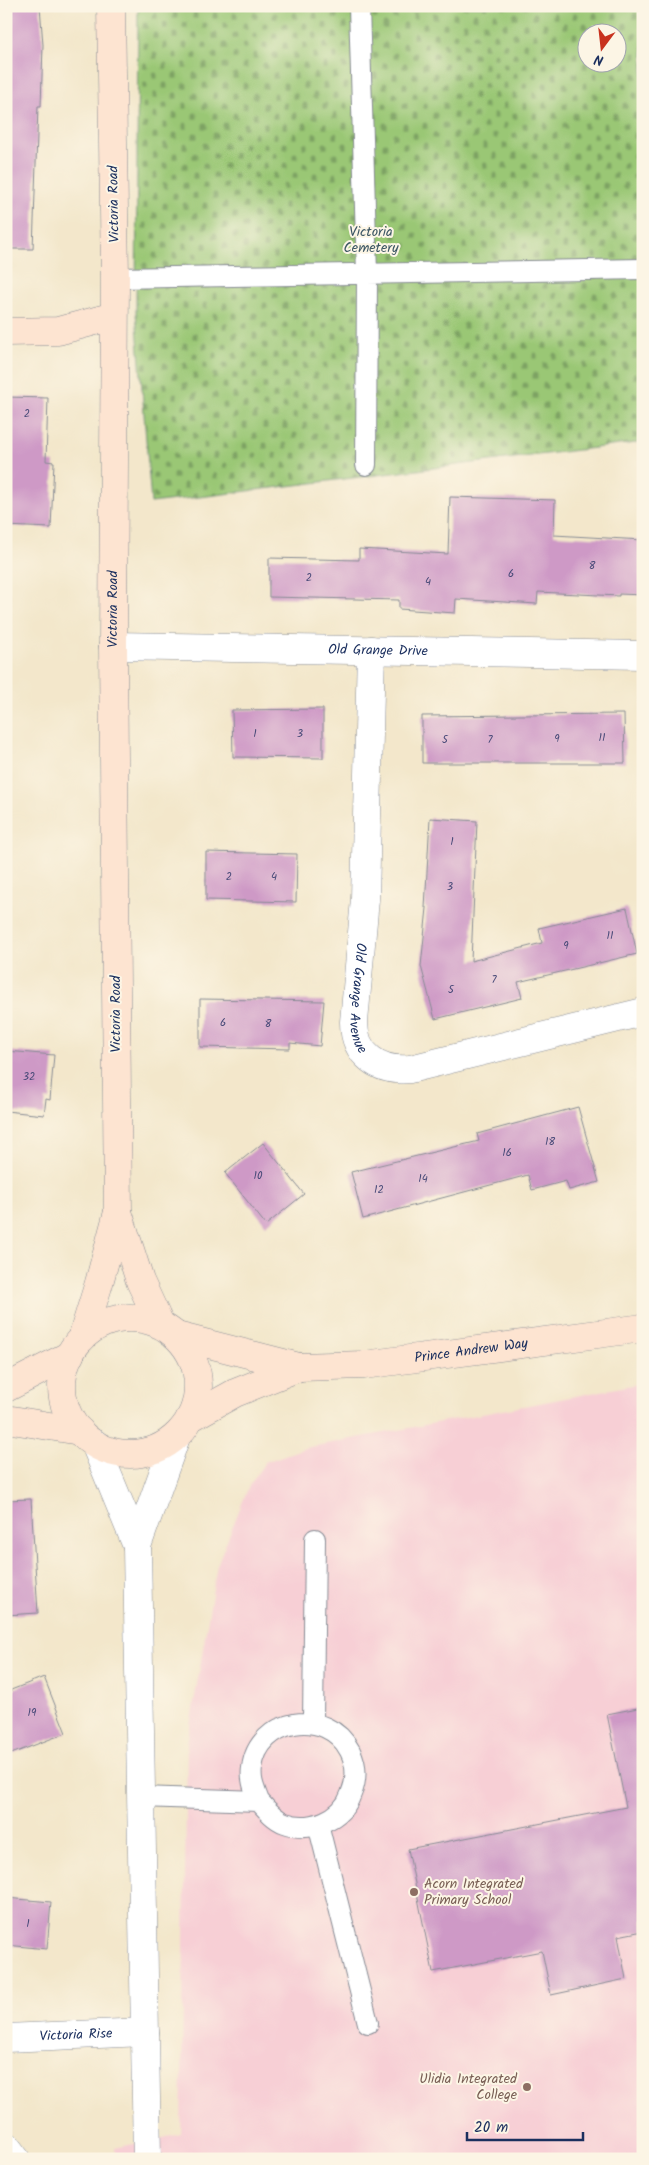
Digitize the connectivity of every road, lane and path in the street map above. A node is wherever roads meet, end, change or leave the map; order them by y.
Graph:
1 (111, 6) edge
2 (359, 6) edge
3 (643, 269) edge
4 (367, 274) junction
5 (115, 278) junction
6 (114, 316) junction
7 (6, 332) edge
8 (366, 465) dead end
9 (113, 646) junction
10 (372, 650) junction
11 (643, 655) edge
12 (643, 1012) edge
13 (118, 1212) junction
14 (643, 1328) edge
15 (169, 1330) junction
16 (76, 1347) junction
17 (299, 1368) junction
18 (6, 1388) edge
19 (6, 1419) edge
20 (183, 1427) junction
21 (88, 1438) junction
22 (315, 1539) dead end
23 (137, 1546) junction
24 (312, 1722) junction
25 (140, 1797) junction
26 (259, 1801) junction
27 (318, 1824) junction
28 (368, 2023) dead end
29 (145, 2032) junction
30 (6, 2038) edge
31 (6, 2146) edge
32 (16, 2159) edge
33 (148, 2159) edge

1 - 5 street, Victoria Road
2 - 4 lane
3 - 4 lane
4 - 5 lane
4 - 8 lane
5 - 6 street, Victoria Road
6 - 7 street
6 - 9 street, Victoria Road
9 - 10 street, Old Grange Drive
9 - 13 street, Victoria Road
10 - 11 street, Old Grange Drive
10 - 12 street, Old Grange Avenue
13 - 15 street, Victoria Road
13 - 16 street, Victoria Road
14 - 17 street, Prince Andrew Way
15 - 16 street
15 - 17 street, Prince Andrew Way
15 - 20 street
16 - 18 street
16 - 21 street
17 - 20 street, Prince Andrew Way
19 - 21 street
20 - 21 street
20 - 23 street
21 - 23 street
22 - 24 lane
23 - 25 street
24 - 26 lane
24 - 27 lane
25 - 26 lane
25 - 29 street
26 - 27 lane
27 - 28 lane
29 - 30 street, Victoria Rise
29 - 33 street
31 - 32 street

